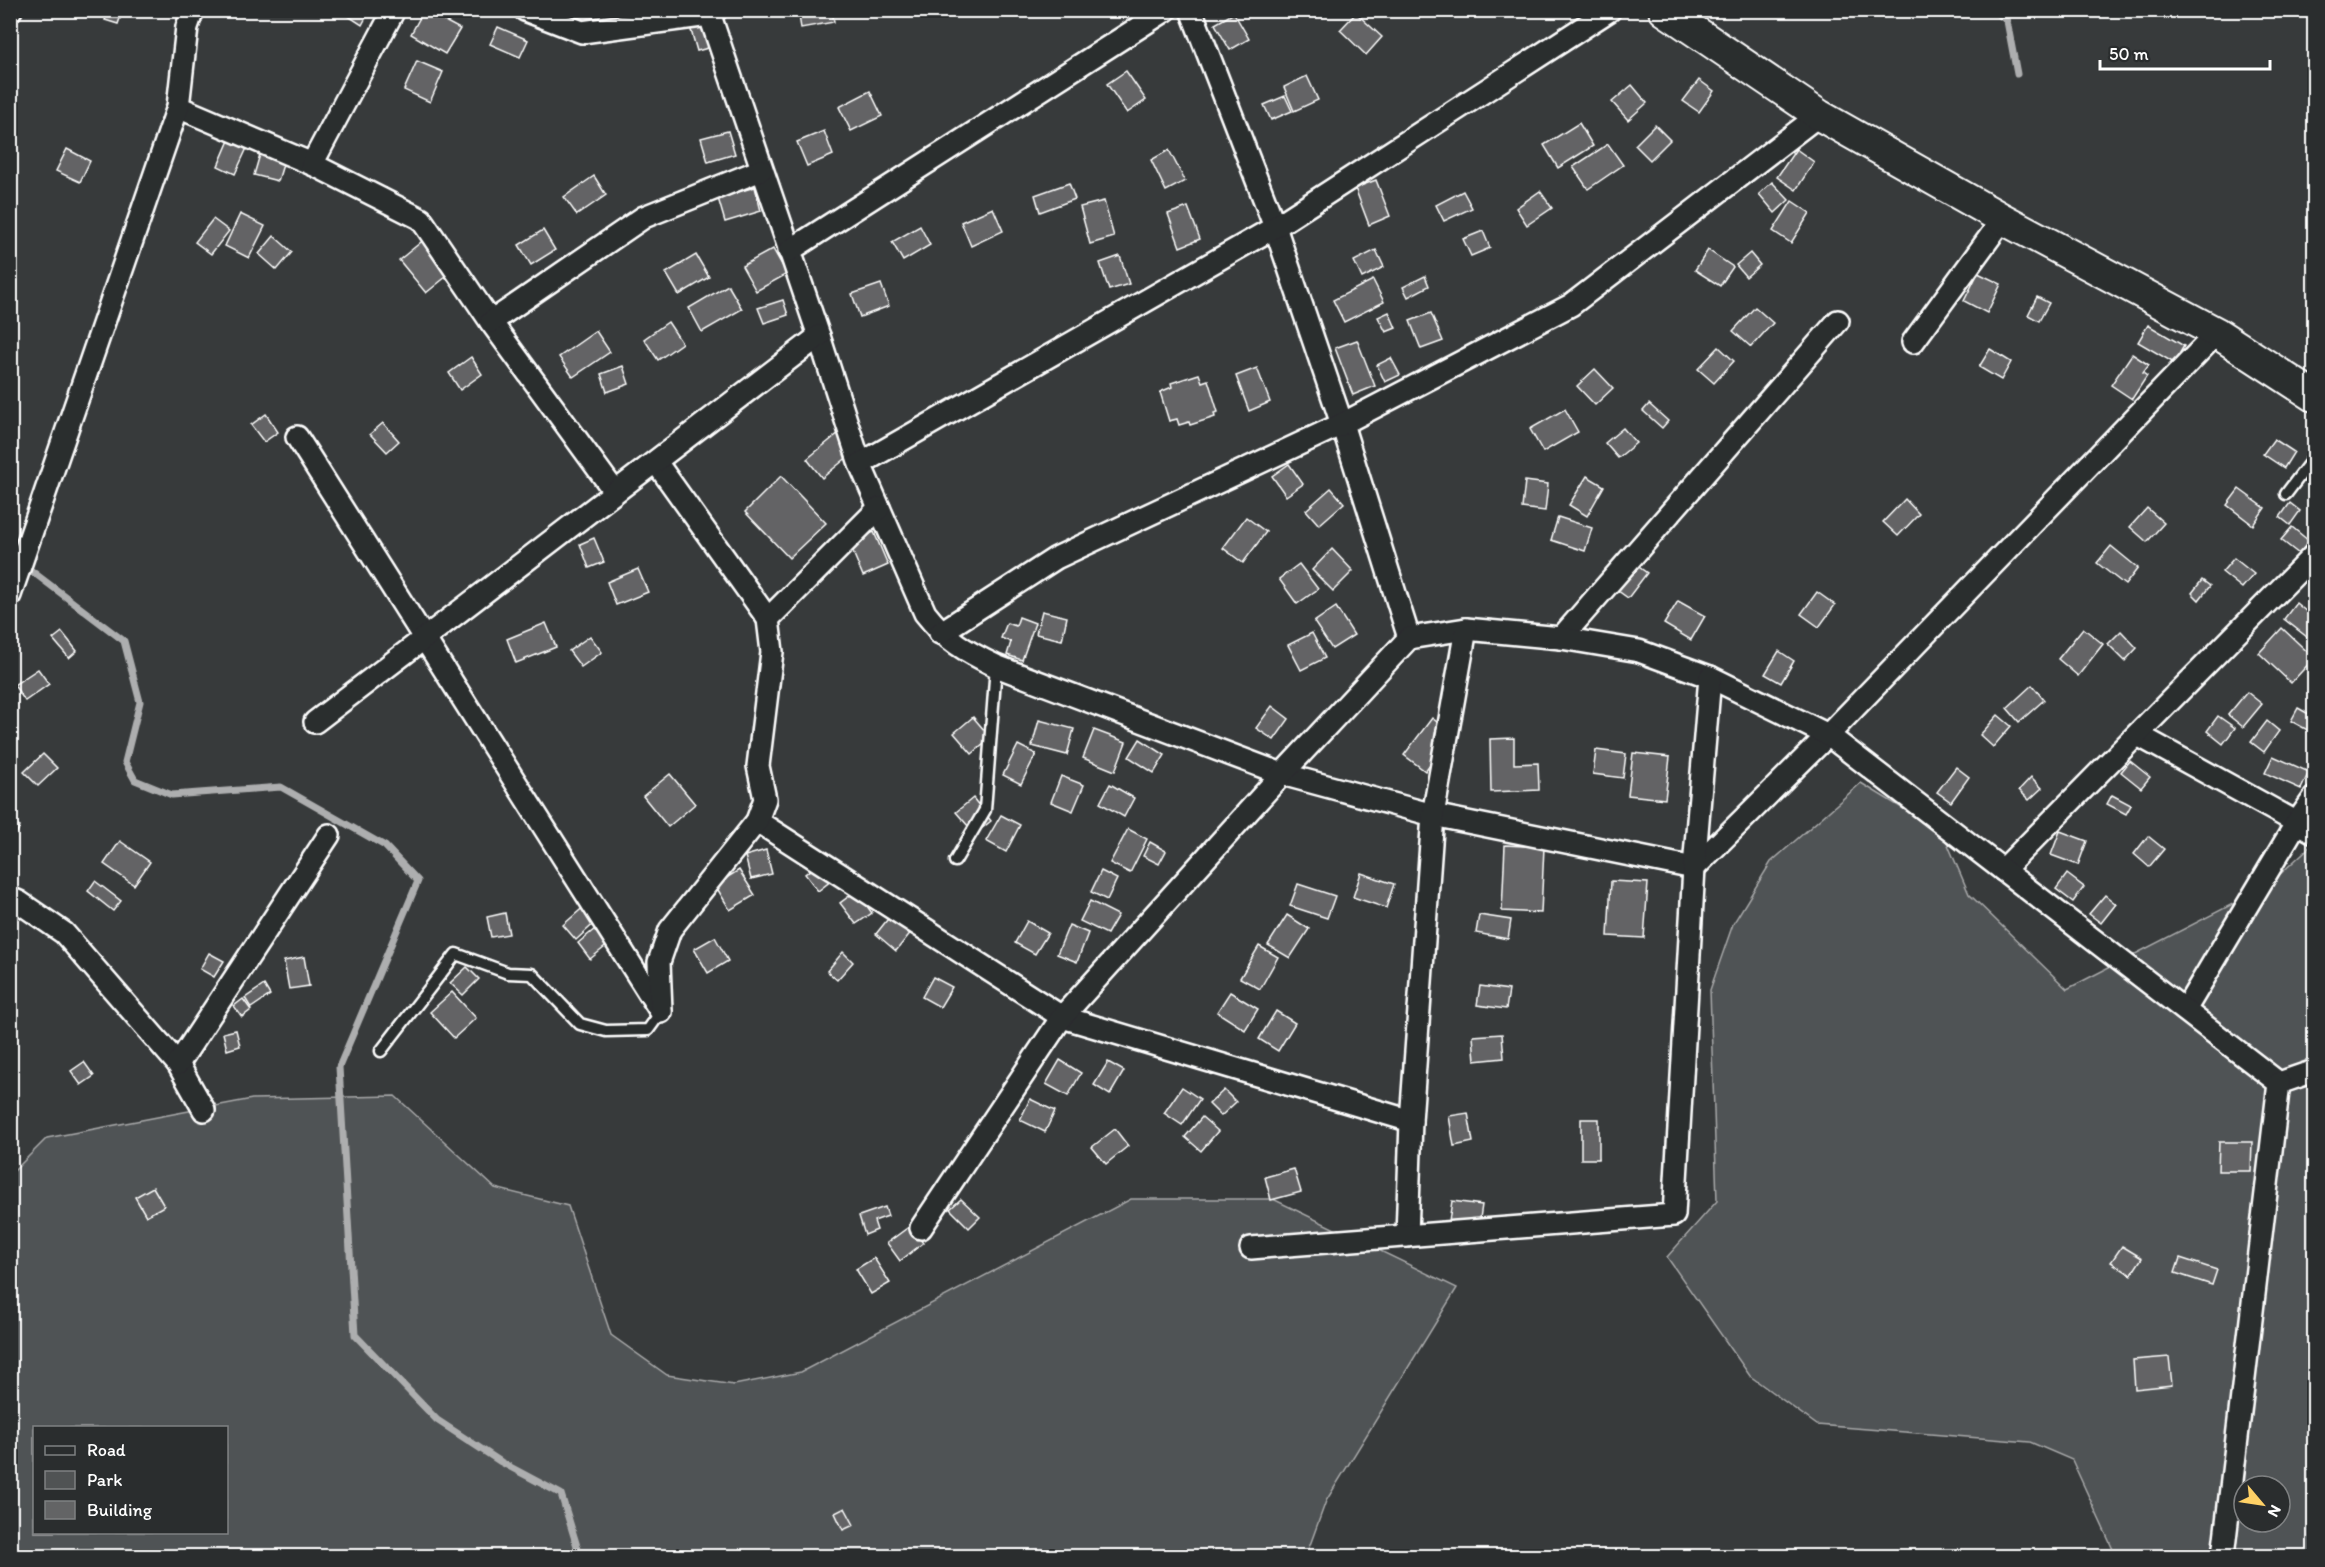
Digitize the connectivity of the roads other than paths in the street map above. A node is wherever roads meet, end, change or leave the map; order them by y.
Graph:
1 (193, 10) edge
2 (394, 10) edge
3 (525, 10) edge
4 (1166, 10) edge
5 (1191, 10) edge
6 (1610, 10) edge
7 (1664, 10) edge
8 (711, 12) edge
9 (178, 107) junction
10 (1819, 116) junction
11 (312, 164) junction
12 (762, 170) junction
13 (2003, 219) junction
14 (1275, 227) junction
15 (789, 250) junction
16 (1838, 321) dead end
17 (491, 322) junction
18 (2217, 333) junction
19 (819, 336) junction
20 (1913, 342) dead end
21 (2314, 396) edge
22 (1342, 424) junction
23 (297, 437) dead end
24 (2314, 456) edge
25 (656, 462) junction
26 (860, 464) junction
27 (615, 492) junction
28 (2286, 494) dead end
29 (879, 508) junction
30 (2314, 555) edge
31 (10, 595) edge
32 (768, 619) junction
33 (1466, 629) junction
34 (940, 633) junction
35 (425, 638) junction
36 (1409, 638) junction
37 (1561, 638) junction
38 (996, 666) junction
39 (1710, 677) junction
40 (315, 722) dead end
41 (1828, 735) junction
42 (2138, 735) junction
43 (1282, 774) junction
44 (2314, 798) edge
45 (1433, 815) junction
46 (757, 821) junction
47 (2306, 827) edge
48 (328, 835) dead end
49 (955, 861) dead end
50 (1694, 868) junction
51 (2003, 870) junction
52 (10, 898) edge
53 (2185, 1010) junction
54 (662, 1012) junction
55 (1062, 1017) junction
56 (381, 1051) dead end
57 (178, 1064) junction
58 (2314, 1071) edge
59 (2279, 1083) junction
60 (204, 1110) dead end
61 (1411, 1121) junction
62 (921, 1228) dead end
63 (1407, 1236) junction
64 (1251, 1248) dead end
65 (2223, 1557) edge

1 - 9 street
2 - 11 street
3 - 8 street
4 - 15 street
5 - 14 street
6 - 14 street
7 - 10 street
8 - 12 street
9 - 11 street
9 - 31 street
10 - 13 street
10 - 22 street
11 - 17 street
12 - 15 street
12 - 17 street
13 - 18 street
13 - 20 street
14 - 22 street
14 - 26 street
15 - 19 street
16 - 37 street
17 - 27 street
18 - 21 street
18 - 41 street
19 - 25 street
19 - 26 street
22 - 34 street
22 - 36 street
23 - 35 street
24 - 28 lane
25 - 27 street
25 - 32 street
26 - 29 street
27 - 35 street
29 - 32 street
29 - 34 street
30 - 42 street
32 - 46 street
33 - 36 street
33 - 37 street
33 - 45 street
34 - 38 street
35 - 40 street
35 - 54 street
36 - 43 street
37 - 39 street
38 - 43 street
38 - 49 lane
39 - 41 street
39 - 50 street
41 - 50 street
41 - 51 street
42 - 47 street
42 - 51 street
43 - 45 street
43 - 55 street
44 - 47 street
45 - 50 street
45 - 61 street
46 - 54 street
46 - 55 street
47 - 53 street
48 - 57 street
50 - 63 street
51 - 53 street
52 - 57 street
53 - 59 street
54 - 56 lane
55 - 61 street
55 - 62 street
57 - 60 street
58 - 59 street
59 - 65 street
61 - 63 street
63 - 64 street

